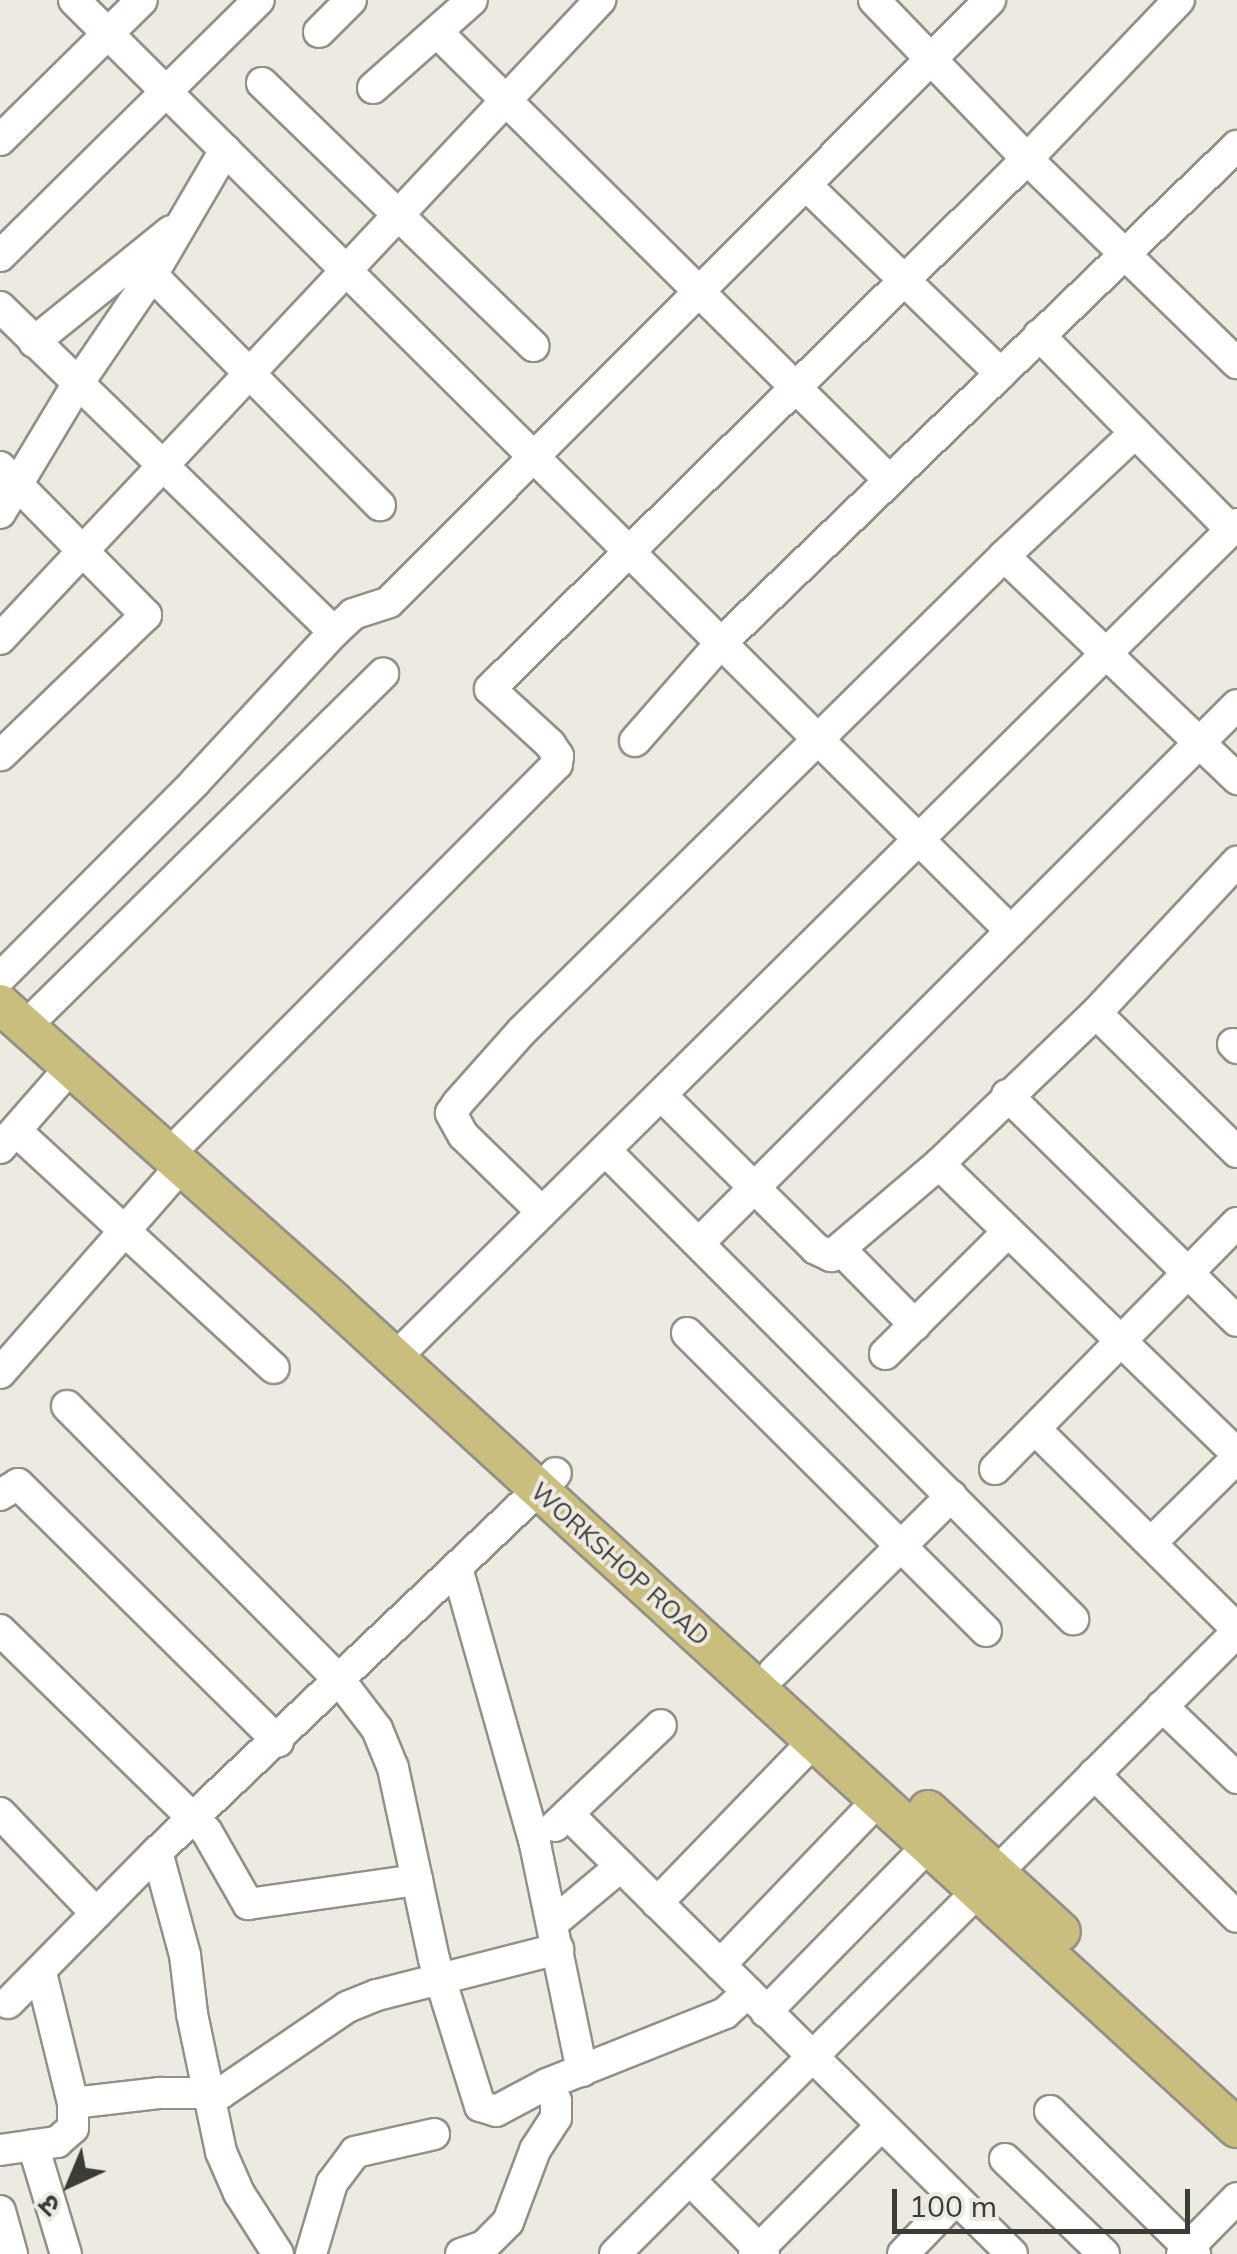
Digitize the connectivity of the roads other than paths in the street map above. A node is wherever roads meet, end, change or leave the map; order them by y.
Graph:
1 (74, 0) edge
2 (142, 0) edge
3 (259, 0) edge
4 (351, 0) edge
5 (472, 0) edge
6 (874, 0) edge
7 (990, 0) edge
8 (1179, 0) edge
9 (598, 1) edge
10 (319, 32) dead end
11 (107, 33) junction
12 (438, 33) junction
13 (933, 60) junction
14 (262, 83) dead end
15 (373, 88) dead end
16 (168, 94) junction
17 (506, 101) junction
18 (0, 140) edge
19 (1237, 146) edge
20 (225, 150) junction
21 (1026, 159) junction
22 (807, 186) junction
23 (402, 216) junction
24 (181, 223) junction
25 (0, 256) edge
26 (1126, 256) junction
27 (348, 274) junction
28 (152, 275) junction
29 (902, 282) junction
30 (699, 294) junction
31 (0, 307) edge
32 (1039, 336) junction
33 (34, 342) junction
34 (533, 346) dead end
35 (1231, 346) edge
36 (250, 374) junction
37 (1001, 374) junction
38 (77, 385) junction
39 (797, 387) junction
40 (1135, 433) junction
41 (531, 455) junction
42 (163, 465) junction
43 (8, 476) edge
44 (888, 479) junction
45 (380, 506) dead end
46 (0, 513) edge
47 (1234, 527) edge
48 (627, 550) junction
49 (84, 551) junction
50 (1004, 556) junction
51 (334, 632) junction
52 (0, 639) edge
53 (720, 644) junction
54 (1107, 655) junction
55 (383, 674) dead end
56 (1237, 706) edge
57 (635, 741) dead end
58 (816, 741) junction
59 (1198, 744) junction
60 (0, 754) edge
61 (1237, 779) edge
62 (916, 840) junction
63 (1236, 866) edge
64 (1012, 931) junction
65 (0, 977) edge
66 (0, 1004) edge
67 (40, 1012) junction
68 (1096, 1013) junction
69 (70, 1067) junction
70 (662, 1094) junction
71 (1007, 1096) junction
72 (8, 1140) edge
73 (605, 1150) junction
74 (1237, 1152) edge
75 (182, 1153) junction
76 (939, 1164) junction
77 (754, 1188) junction
78 (542, 1212) junction
79 (1237, 1222) edge
80 (125, 1231) junction
81 (1008, 1232) junction
82 (700, 1242) junction
83 (840, 1249) junction
84 (1189, 1272) junction
85 (1237, 1321) edge
86 (915, 1324) junction
87 (687, 1334) dead end
88 (1120, 1342) junction
89 (403, 1351) junction
90 (885, 1354) dead end
91 (274, 1368) dead end
92 (0, 1373) edge
93 (66, 1406) dead end
94 (1036, 1429) junction
95 (1237, 1456) edge
96 (995, 1468) dead end
97 (548, 1482) junction
98 (0, 1495) edge
99 (952, 1496) junction
100 (1151, 1544) junction
101 (901, 1546) junction
102 (457, 1568) junction
103 (1073, 1619) dead end
104 (0, 1630) edge
105 (986, 1631) dead end
106 (1237, 1631) edge
107 (774, 1672) junction
108 (341, 1682) junction
109 (1162, 1706) junction
110 (661, 1725) dead end
111 (278, 1740) junction
112 (814, 1741) junction
113 (1094, 1774) junction
114 (1237, 1778) edge
115 (878, 1800) junction
116 (0, 1813) edge
117 (568, 1814) junction
118 (193, 1819) junction
119 (535, 1844) junction
120 (928, 1846) junction
121 (157, 1852) junction
122 (621, 1866) junction
123 (417, 1880) junction
124 (990, 1883) junction
125 (657, 1902) junction
126 (96, 1913) junction
127 (1237, 1918) edge
128 (556, 1935) junction
129 (720, 1965) junction
130 (41, 1972) junction
131 (442, 1979) junction
132 (4, 1999) edge
133 (757, 2002) junction
134 (56, 2038) junction
135 (815, 2057) junction
136 (582, 2071) junction
137 (548, 2084) junction
138 (1237, 2093) edge
139 (207, 2094) junction
140 (74, 2103) junction
141 (1050, 2112) dead end
142 (881, 2126) junction
143 (1237, 2128) edge
144 (434, 2134) dead end
145 (33, 2145) junction
146 (0, 2150) edge
147 (1005, 2159) dead end
148 (691, 2181) junction
149 (1237, 2198) edge
150 (956, 2199) junction
151 (0, 2211) edge
152 (503, 2244) edge
153 (759, 2252) edge
154 (1188, 2252) edge
155 (12, 2254) edge
156 (66, 2254) edge
157 (278, 2254) edge
158 (311, 2254) edge
159 (461, 2254) edge
160 (615, 2254) edge
161 (903, 2254) edge
162 (1012, 2254) edge
163 (1104, 2254) edge

1 - 11 street
2 - 11 street
3 - 16 street
4 - 10 street
5 - 12 street
6 - 13 street
7 - 13 street
8 - 21 street
9 - 17 street
11 - 16 street
11 - 18 street
12 - 15 street
12 - 17 street
13 - 21 street
13 - 22 street
14 - 23 street
16 - 20 street
16 - 25 street
17 - 23 street
17 - 30 street
19 - 26 street
20 - 24 street
20 - 27 street
21 - 26 street
21 - 29 street
22 - 29 street
22 - 30 street
23 - 27 street
23 - 34 street
24 - 28 street
24 - 33 street
26 - 32 street
26 - 35 street
27 - 36 street
27 - 41 street
28 - 36 street
28 - 38 street
29 - 37 street
29 - 39 street
30 - 39 street
30 - 41 street
31 - 33 street
32 - 37 street
32 - 40 street
33 - 38 street
36 - 42 street
36 - 45 street
37 - 44 street
38 - 42 street
38 - 43 street
39 - 44 street
39 - 48 street
40 - 47 street
40 - 50 street
41 - 48 street
41 - 51 street
42 - 49 street
42 - 51 street
43 - 46 street
43 - 49 street
44 - 53 street
47 - 54 street
48 - 53 street
48 - 75 street
49 - 52 street
49 - 60 street
50 - 54 street
50 - 58 street
51 - 65 street
53 - 57 street
53 - 58 street
54 - 59 street
54 - 62 street
55 - 67 street
56 - 59 street
58 - 62 street
58 - 78 street
59 - 61 street
59 - 64 street
62 - 64 street
62 - 70 street
63 - 68 street
64 - 77 street
65 - 67 main road, WORKSHOP ROAD
66 - 69 main road, WORKSHOP ROAD
67 - 75 main road, WORKSHOP ROAD
68 - 71 street
68 - 74 street
69 - 72 street
69 - 75 main road, WORKSHOP ROAD
70 - 73 street
70 - 77 street
71 - 76 street
71 - 84 street
72 - 80 street
73 - 78 street
73 - 82 street
75 - 80 street
75 - 89 main road, WORKSHOP ROAD
76 - 81 street
76 - 83 street
77 - 82 street
77 - 83 street
78 - 89 street
79 - 84 street
80 - 91 street
80 - 92 street
81 - 86 street
81 - 88 street
82 - 99 street
83 - 86 street
84 - 85 street
84 - 88 street
86 - 90 street
87 - 101 street
88 - 94 street
88 - 95 street
89 - 97 main road, WORKSHOP ROAD
93 - 108 street
94 - 96 street
94 - 100 street
95 - 100 street
97 - 102 street
97 - 107 main road, WORKSHOP ROAD
97 - 112 main road, WORKSHOP ROAD
98 - 111 street
99 - 101 street
99 - 103 street
100 - 106 street
101 - 105 street
101 - 107 street
102 - 108 street
102 - 119 street
104 - 118 street
106 - 109 street
107 - 124 main road, WORKSHOP ROAD
108 - 111 street
108 - 123 street
109 - 113 street
109 - 114 street
110 - 117 street
111 - 118 street
112 - 115 main road, WORKSHOP ROAD
112 - 125 street
113 - 124 street
113 - 127 street
115 - 120 main road, WORKSHOP ROAD
115 - 129 street
116 - 126 street
117 - 119 street
117 - 122 street
118 - 121 street
118 - 123 street
119 - 128 street
120 - 124 main road, WORKSHOP ROAD
120 - 133 street
121 - 126 street
121 - 139 street
122 - 125 street
122 - 128 street
123 - 131 street
124 - 135 street
124 - 138 main road, WORKSHOP ROAD
124 - 143 main road, WORKSHOP ROAD
125 - 129 street
126 - 130 street
128 - 131 street
128 - 136 street
129 - 133 street
130 - 132 street
130 - 134 street
131 - 137 street
131 - 139 street
132 - 134 street
133 - 135 street
133 - 136 street
134 - 140 street
135 - 142 street
135 - 148 street
136 - 137 street
137 - 152 street
139 - 140 street
139 - 157 street
140 - 145 street
141 - 154 street
142 - 150 street
142 - 153 street
144 - 158 street
145 - 146 street
145 - 156 street
147 - 163 street
148 - 153 street
148 - 160 street
149 - 154 street
150 - 161 street
150 - 162 street
151 - 155 street
152 - 159 street

